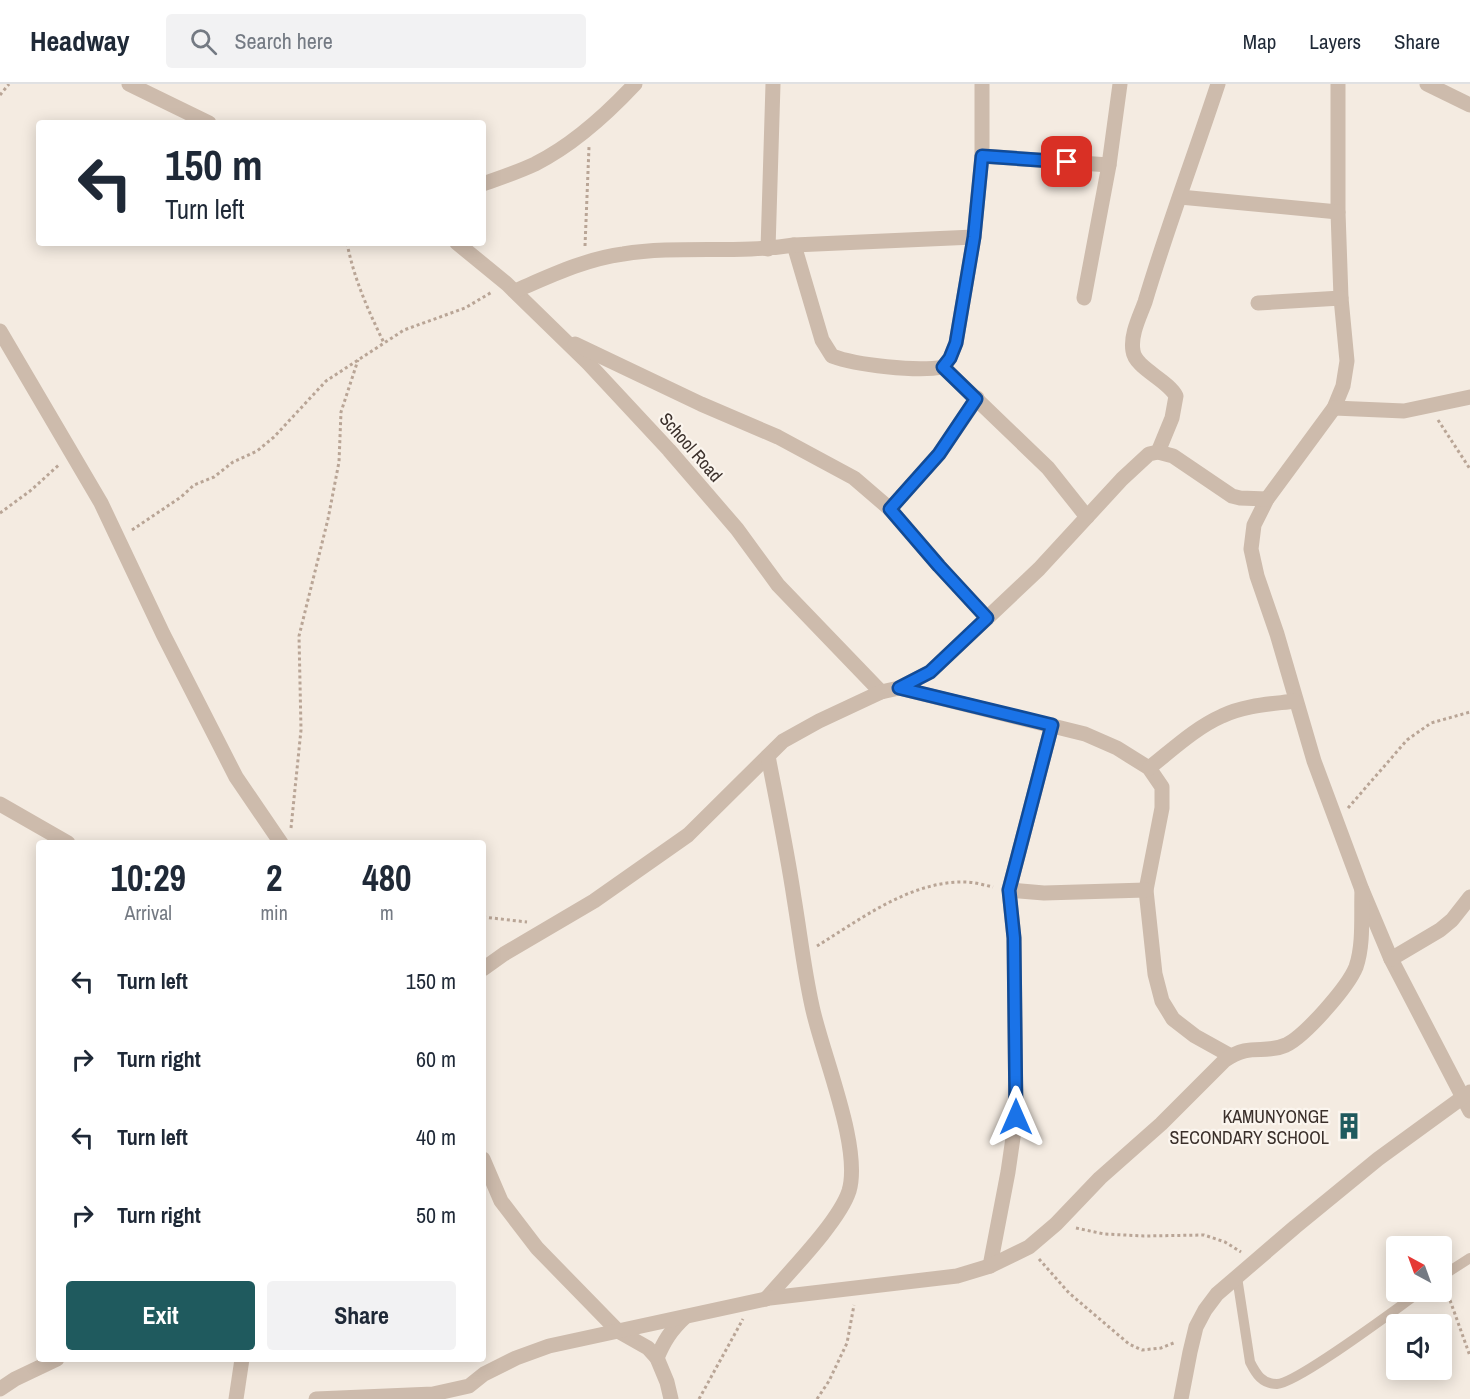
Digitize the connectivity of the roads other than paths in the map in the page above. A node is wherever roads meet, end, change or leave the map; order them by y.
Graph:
1 (129, 84) edge
2 (635, 84) edge
3 (773, 84) edge
4 (982, 84) edge
5 (1120, 84) edge
6 (1218, 84) edge
7 (1338, 84) edge
8 (1427, 84) edge
9 (1470, 105) edge
10 (203, 120) edge
11 (982, 156) junction
12 (1109, 165) junction
13 (486, 183) edge
14 (1180, 197) junction
15 (1338, 212) junction
16 (974, 237) junction
17 (794, 245) junction
18 (461, 246) edge
19 (768, 249) junction
20 (511, 287) junction
21 (1084, 298) dead end
22 (1341, 298) junction
23 (1258, 303) dead end
24 (0, 331) edge
25 (561, 337) junction
26 (943, 367) junction
27 (1470, 397) edge
28 (976, 399) junction
29 (1334, 408) junction
30 (1158, 452) junction
31 (1267, 498) junction
32 (890, 509) junction
33 (1087, 517) junction
34 (987, 618) junction
35 (899, 688) junction
36 (881, 692) junction
37 (1296, 701) junction
38 (1052, 725) junction
39 (768, 756) junction
40 (1149, 768) junction
41 (0, 804) edge
42 (285, 839) edge
43 (63, 840) edge
44 (1009, 890) junction
45 (1146, 890) junction
46 (1362, 890) junction
47 (1470, 897) edge
48 (1391, 959) junction
49 (486, 967) edge
50 (1231, 1056) junction
51 (1466, 1094) edge
52 (1470, 1112) edge
53 (486, 1166) edge
54 (1470, 1258) edge
55 (990, 1266) junction
56 (1452, 1270) edge
57 (1237, 1277) junction
58 (760, 1301) junction
59 (1406, 1302) edge
60 (685, 1317) junction
61 (618, 1331) junction
62 (657, 1358) junction
63 (51, 1362) edge
64 (242, 1362) edge
65 (469, 1386) junction
66 (0, 1389) edge
67 (236, 1399) edge
68 (316, 1399) edge
69 (459, 1399) edge
70 (671, 1399) edge
71 (1181, 1399) edge

1 - 10 street
2 - 13 street
3 - 19 street
4 - 11 street
5 - 12 street
6 - 14 street
7 - 15 street
8 - 9 street
11 - 12 street
11 - 16 street
12 - 21 street
14 - 15 street
14 - 30 street
15 - 22 street
16 - 17 street
16 - 26 street
17 - 19 street
17 - 26 street
18 - 20 street, School Road
19 - 20 street
20 - 25 street, School Road
22 - 23 street
22 - 29 street
24 - 42 street
25 - 32 street
25 - 36 street, School Road
26 - 28 street
27 - 29 street
28 - 32 street
28 - 33 street
29 - 31 street
30 - 31 street
30 - 33 street
31 - 37 street
32 - 34 street
33 - 34 street
34 - 35 street
35 - 36 street
35 - 38 street
36 - 39 street
37 - 40 street
37 - 46 street
38 - 40 street
38 - 44 street
39 - 49 street
39 - 58 street
40 - 45 street
41 - 43 street
44 - 45 street
44 - 55 street
45 - 50 street
46 - 48 street
46 - 50 street
47 - 48 street
48 - 51 street
50 - 55 street
51 - 52 street
51 - 57 street
53 - 61 street
54 - 56 lane
55 - 58 street
57 - 59 lane
57 - 71 street
58 - 60 street
60 - 61 street
60 - 62 street
61 - 62 street
61 - 65 street
62 - 70 street
63 - 66 street
64 - 67 street
65 - 68 street
65 - 69 street

